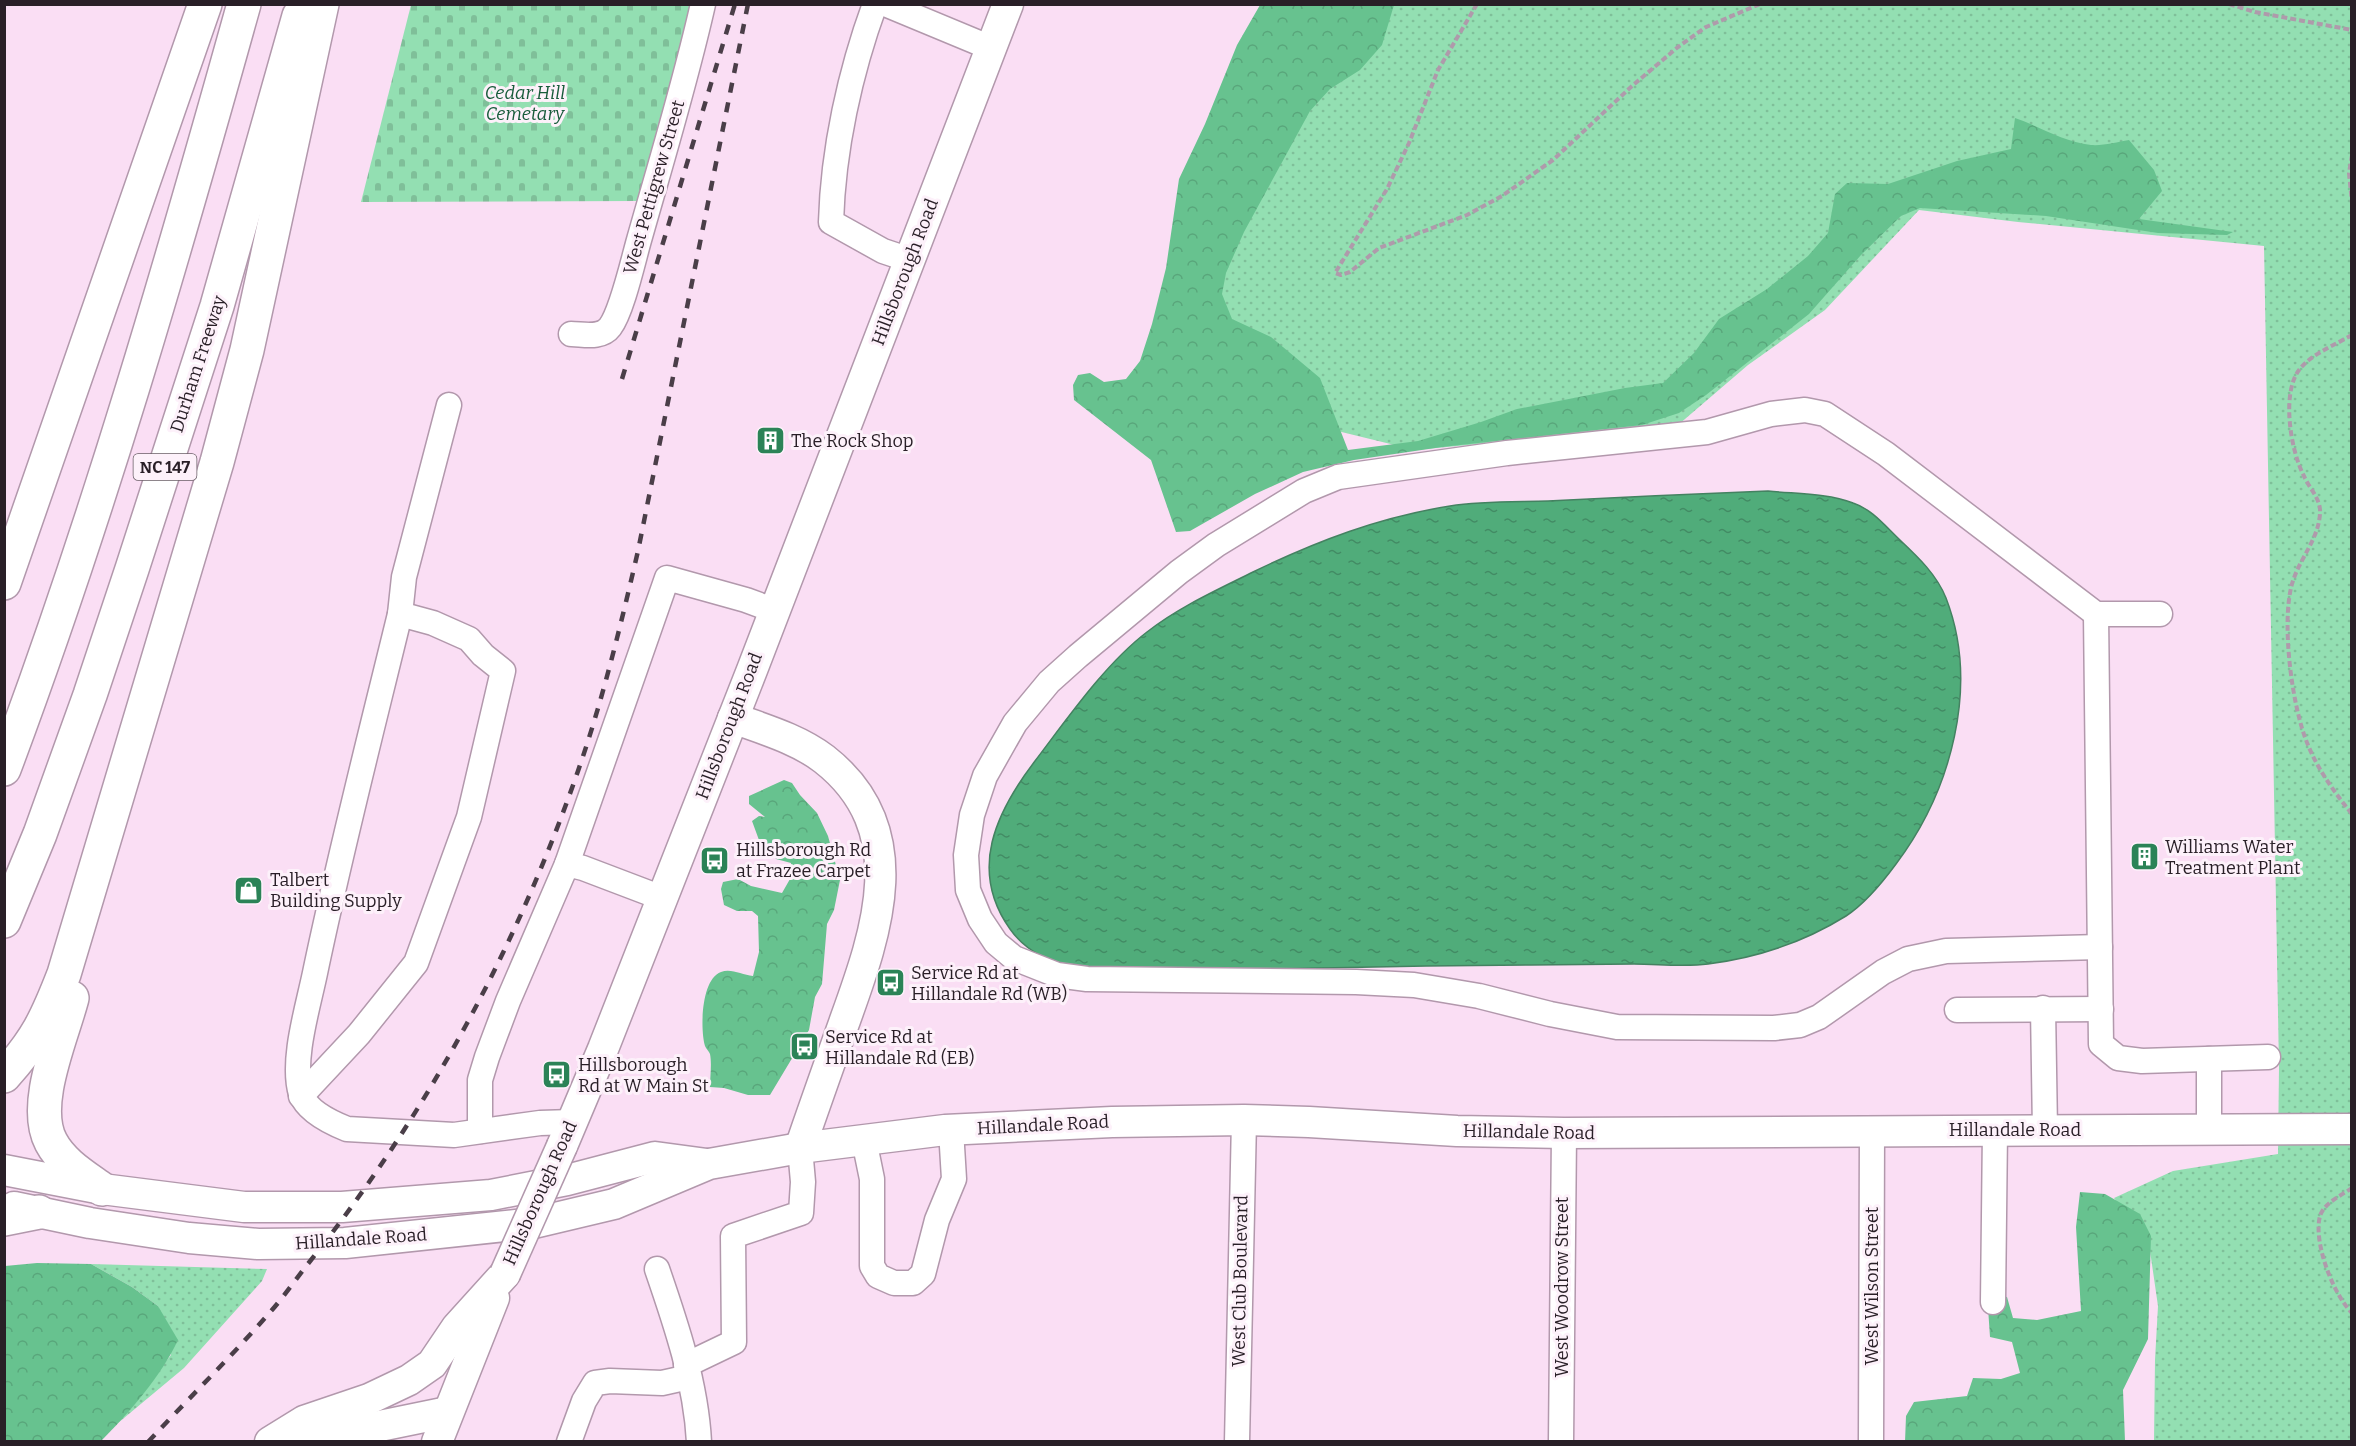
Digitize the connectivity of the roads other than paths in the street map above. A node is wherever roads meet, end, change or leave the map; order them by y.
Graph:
1 (205, 4) edge
2 (244, 4) edge
3 (302, 4) edge
4 (322, 4) edge
5 (703, 4) edge
6 (875, 4) edge
7 (885, 4) edge
8 (1008, 4) edge
9 (991, 48) junction
10 (909, 260) junction
11 (571, 334) dead end
12 (449, 405) dead end
13 (4, 583) edge
14 (773, 610) junction
15 (399, 614) junction
16 (2096, 614) junction
17 (2160, 614) dead end
18 (733, 718) junction
19 (4, 769) edge
20 (567, 864) junction
21 (92, 878) junction
22 (662, 898) junction
23 (4, 921) edge
24 (2100, 947) junction
25 (2043, 1008) junction
26 (2101, 1009) junction
27 (1957, 1010) dead end
28 (2268, 1057) dead end
29 (2209, 1059) junction
30 (4, 1076) edge
31 (301, 1096) junction
32 (1244, 1120) junction
33 (951, 1130) junction
34 (1995, 1130) junction
35 (2045, 1130) junction
36 (2209, 1130) junction
37 (2352, 1130) edge
38 (480, 1131) junction
39 (1872, 1131) junction
40 (1563, 1133) junction
41 (567, 1134) junction
42 (864, 1140) junction
43 (800, 1148) junction
44 (709, 1164) junction
45 (4, 1170) edge
46 (102, 1190) junction
47 (4, 1205) edge
48 (39, 1212) junction
49 (4, 1219) edge
50 (657, 1269) dead end
51 (505, 1274) junction
52 (1993, 1302) dead end
53 (688, 1371) junction
54 (448, 1412) junction
55 (287, 1441) edge
56 (437, 1442) edge
57 (569, 1442) edge
58 (699, 1442) edge
59 (1237, 1442) edge
60 (1561, 1442) edge
61 (1871, 1442) edge

1 - 13 highway
2 - 19 highway, NC 147
3 - 23 highway, Durham Freeway / NC 147
4 - 21 highway
5 - 11 street, West Pettigrew Street
6 - 10 street
7 - 9 street
8 - 9 main road, Hillsborough Road
9 - 10 main road, Hillsborough Road
10 - 14 main road, Hillsborough Road
12 - 15 street
14 - 18 main road, Hillsborough Road
14 - 20 street
15 - 31 street
15 - 31 street
16 - 17 street
16 - 24 street
16 - 24 street
18 - 22 main road, Hillsborough Road
18 - 43 main road
20 - 22 street
20 - 38 street
21 - 30 highway
21 - 46 highway
22 - 41 main road, Hillsborough Road
24 - 26 street
25 - 26 street
25 - 27 street
25 - 35 street
26 - 29 street
28 - 29 street
29 - 36 street
31 - 38 street
32 - 33 main road, Hillandale Road
32 - 40 main road, Hillandale Road
32 - 59 street, West Club Boulevard
33 - 42 main road, Hillandale Road
33 - 42 street
34 - 35 main road, Hillandale Road
34 - 39 main road, Hillandale Road
34 - 52 street
35 - 36 main road, Hillandale Road
36 - 37 main road, Hillandale Road
38 - 41 street
39 - 40 main road, Hillandale Road
39 - 61 street, West Wilson Street
40 - 60 street, West Woodrow Street
41 - 51 main road, Hillsborough Road, bridge
42 - 43 main road, Hillandale Road
43 - 44 main road, Hillandale Road
43 - 53 street
44 - 46 main road, Hillandale Road
44 - 48 main road, Hillandale Road
45 - 46 main road, Hillandale Road
47 - 48 main road, Hillandale Road
48 - 49 highway
50 - 53 street
51 - 54 main road, Hillsborough Road
51 - 55 main road
53 - 57 street
53 - 58 street
54 - 55 main road
54 - 56 main road, Hillsborough Road

